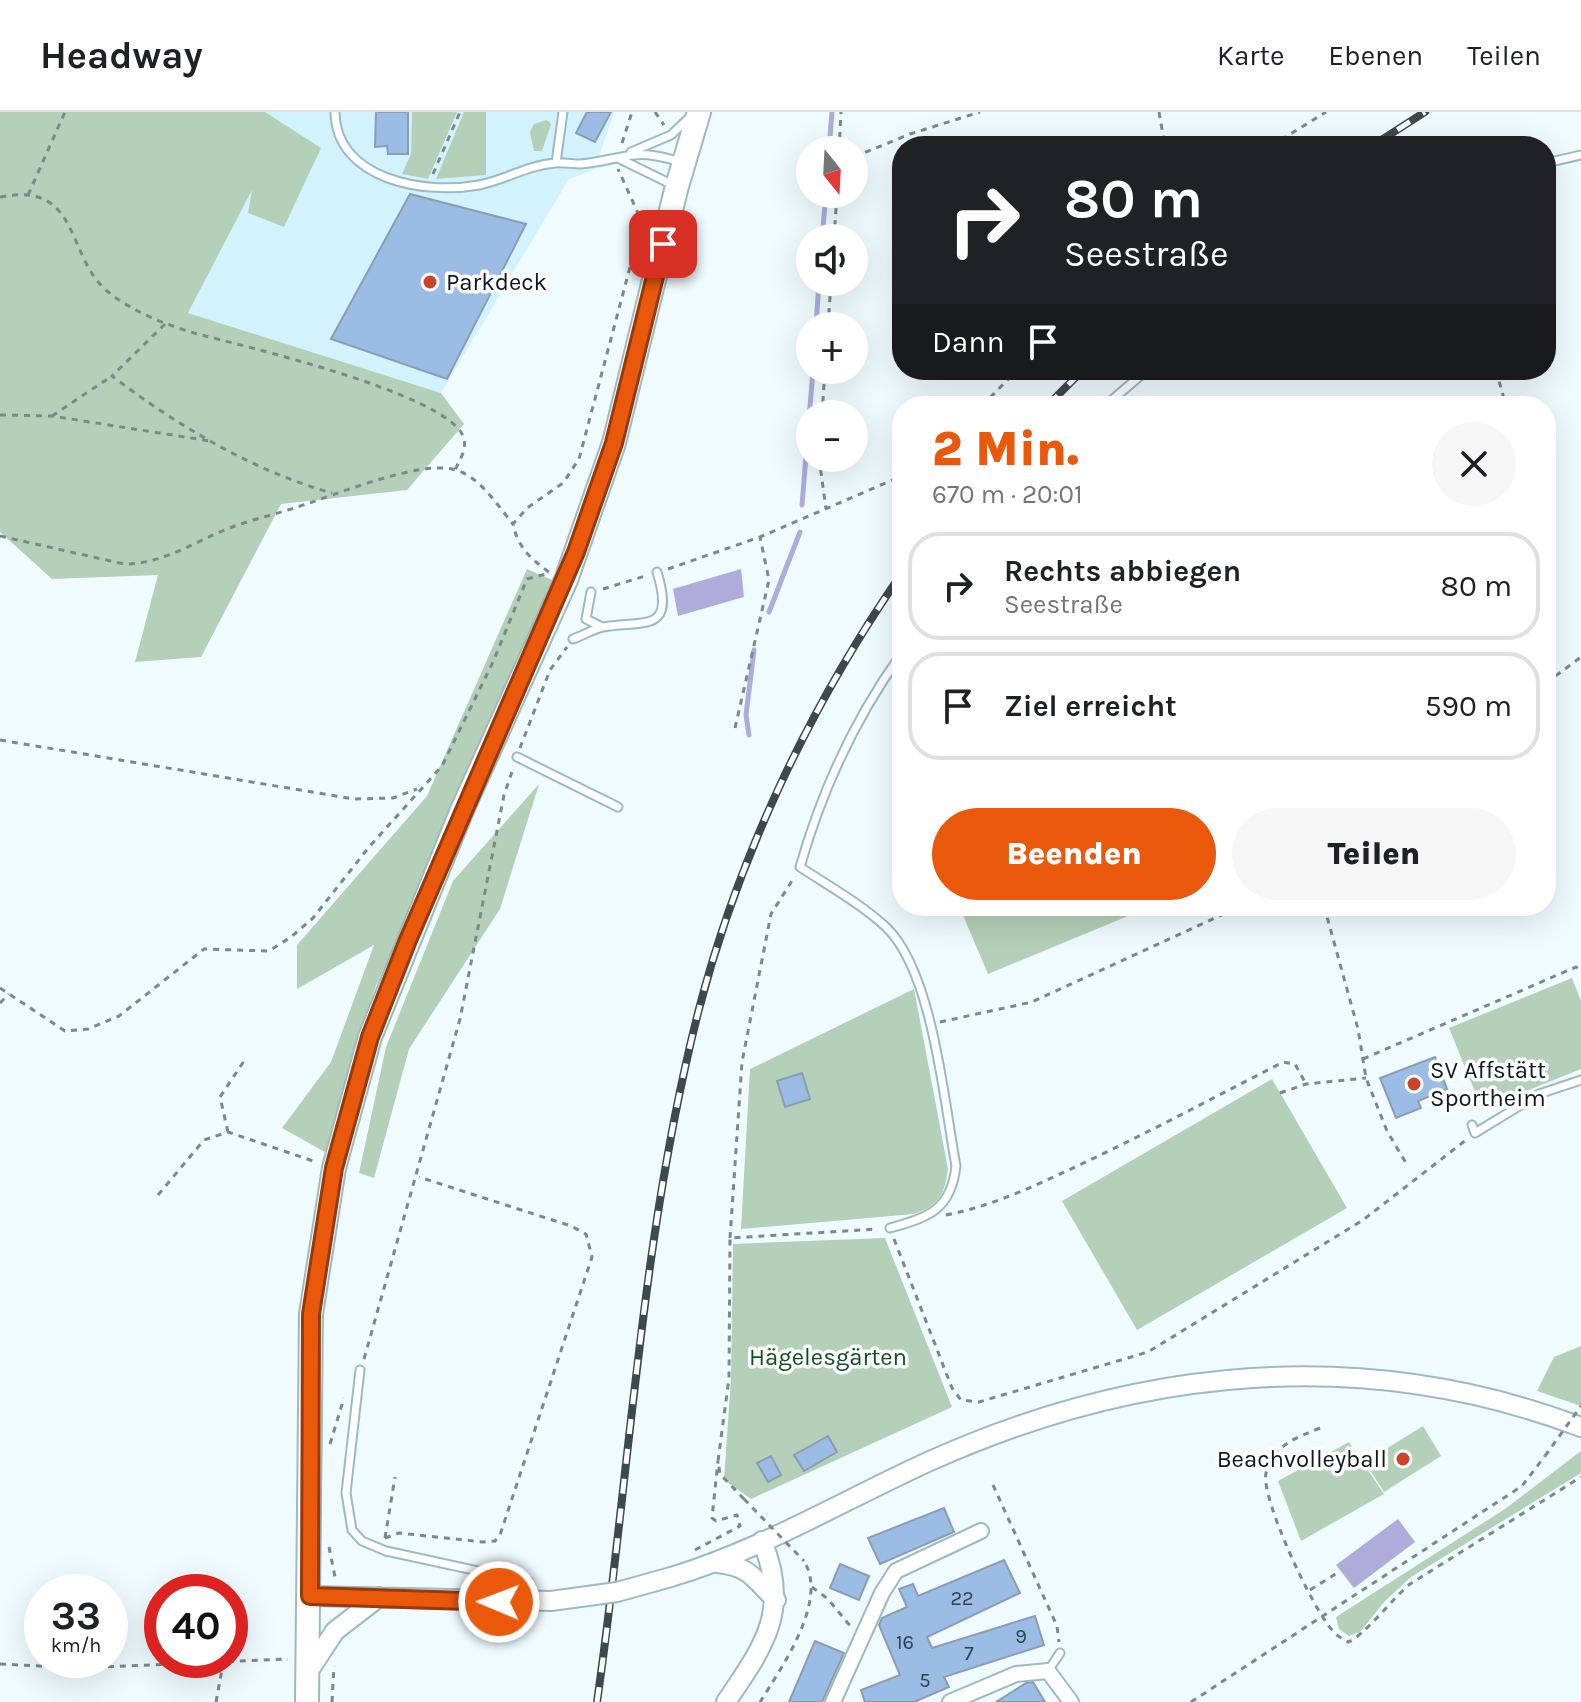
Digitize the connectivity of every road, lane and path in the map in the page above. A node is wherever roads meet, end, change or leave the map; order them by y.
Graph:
1 (65, 112) edge
2 (335, 112) edge
3 (460, 112) edge
4 (563, 112) edge
5 (632, 112) edge
6 (697, 112) edge
7 (841, 112) edge
8 (980, 112) edge
9 (1159, 112) edge
10 (1326, 112) edge
11 (840, 136) edge
12 (905, 136) edge
13 (1163, 136) edge
14 (1287, 136) edge
15 (892, 141) edge
16 (868, 151) edge
17 (1581, 155) edge
18 (618, 158) junction
19 (1556, 161) edge
20 (684, 162) junction
21 (556, 163) junction
22 (677, 186) junction
23 (430, 187) junction
24 (28, 195) junction
25 (0, 197) edge
26 (165, 324) junction
27 (112, 376) junction
28 (1007, 380) edge
29 (1135, 380) edge
30 (992, 396) edge
31 (1117, 396) edge
32 (0, 415) edge
33 (52, 416) junction
34 (214, 441) junction
35 (455, 470) junction
36 (821, 472) edge
37 (892, 480) edge
38 (333, 494) junction
39 (826, 509) junction
40 (513, 524) junction
41 (0, 536) edge
42 (760, 537) junction
43 (657, 572) junction
44 (558, 576) junction
45 (591, 592) joint
46 (602, 627) junction
47 (573, 639) joint
48 (1581, 657) edge
49 (892, 667) edge
50 (1556, 676) edge
51 (735, 728) dead end
52 (0, 740) edge
53 (517, 757) junction
54 (420, 788) junction
55 (618, 807) dead end
56 (800, 867) junction
57 (1219, 916) edge
58 (1327, 916) edge
59 (1581, 971) edge
60 (0, 988) edge
61 (9, 994) junction
62 (0, 1003) edge
63 (930, 1024) junction
64 (1363, 1059) junction
65 (244, 1061) dead end
66 (1366, 1078) junction
67 (1581, 1080) edge
68 (1306, 1084) junction
69 (1280, 1093) dead end
70 (1474, 1129) joint
71 (228, 1132) junction
72 (1406, 1163) dead end
73 (334, 1168) junction
74 (418, 1177) junction
75 (158, 1195) dead end
76 (919, 1220) junction
77 (890, 1228) junction
78 (730, 1238) junction
79 (360, 1370) junction
80 (1581, 1406) edge
81 (1581, 1427) edge
82 (1320, 1428) dead end
83 (328, 1450) dead end
84 (718, 1461) junction
85 (395, 1477) dead end
86 (1581, 1477) edge
87 (993, 1485) dead end
88 (981, 1531) dead end
89 (385, 1538) junction
90 (328, 1541) dead end
91 (762, 1541) junction
92 (381, 1549) junction
93 (694, 1551) dead end
94 (714, 1563) junction
95 (1337, 1573) dead end
96 (812, 1587) junction
97 (1308, 1591) junction
98 (310, 1596) junction
99 (335, 1597) junction
100 (379, 1597) junction
101 (776, 1600) junction
102 (543, 1601) junction
103 (1322, 1617) junction
104 (863, 1634) junction
105 (1060, 1653) joint
106 (334, 1663) dead end
107 (0, 1664) edge
108 (248, 1664) edge
109 (308, 1665) junction
110 (144, 1666) edge
111 (1048, 1671) junction
112 (220, 1678) edge
113 (216, 1702) edge
114 (307, 1702) edge
115 (332, 1702) edge
116 (726, 1702) edge
117 (760, 1702) edge
118 (833, 1702) edge
119 (950, 1702) edge
120 (1071, 1702) edge
121 (1191, 1702) edge

1 - 24 path
2 - 23 lane
3 - 23 path
4 - 21 lane
5 - 18 path
6 - 18 lane
6 - 20 main road
7 - 11 path
8 - 12 path
9 - 13 path
10 - 14 path
15 - 16 path
17 - 19 lane
18 - 20 lane
18 - 21 lane
18 - 22 lane
18 - 40 path
20 - 22 main road
21 - 23 lane
22 - 44 main road
24 - 25 path
24 - 26 path
26 - 27 path
26 - 35 path
27 - 33 path
27 - 34 path
28 - 30 path
29 - 31 lane
32 - 33 path
33 - 34 path
34 - 38 path
35 - 38 path
35 - 40 path
36 - 39 path
37 - 39 path
38 - 41 path
39 - 42 path
40 - 44 path
42 - 43 path
42 - 51 path
43 - 45 path
43 - 46 lane
44 - 54 path
44 - 73 main road
45 - 46 lane
46 - 47 lane
47 - 53 path
48 - 50 path
49 - 56 lane
52 - 54 path
53 - 55 lane
53 - 74 path
54 - 61 path
56 - 63 lane
56 - 78 path
57 - 63 path
58 - 64 path
59 - 64 path
60 - 61 path
61 - 62 path
63 - 76 lane
64 - 66 path
65 - 71 path
66 - 68 path
66 - 72 path
67 - 70 lane
68 - 69 path
68 - 76 path
70 - 77 path
71 - 73 path
71 - 75 path
73 - 98 main road
74 - 79 path
74 - 89 path
76 - 77 lane
77 - 78 path
78 - 84 path
79 - 83 path
79 - 92 lane
80 - 103 path, bridge
81 - 91 street
82 - 97 path
84 - 93 path
84 - 96 path, bridge
85 - 89 path
86 - 103 path
87 - 105 path
88 - 104 street
89 - 92 path
90 - 99 path
91 - 94 street
91 - 101 street
92 - 102 lane
94 - 101 street
94 - 102 street, bridge
95 - 97 path
96 - 104 path
96 - 117 path
97 - 103 path
98 - 99 street
98 - 109 main road
99 - 100 street
100 - 102 street
100 - 109 street
101 - 116 street
103 - 121 path
104 - 118 street
105 - 111 lane
106 - 115 path
107 - 110 path
108 - 109 path
109 - 114 main road
111 - 119 street
111 - 120 street
112 - 113 path

